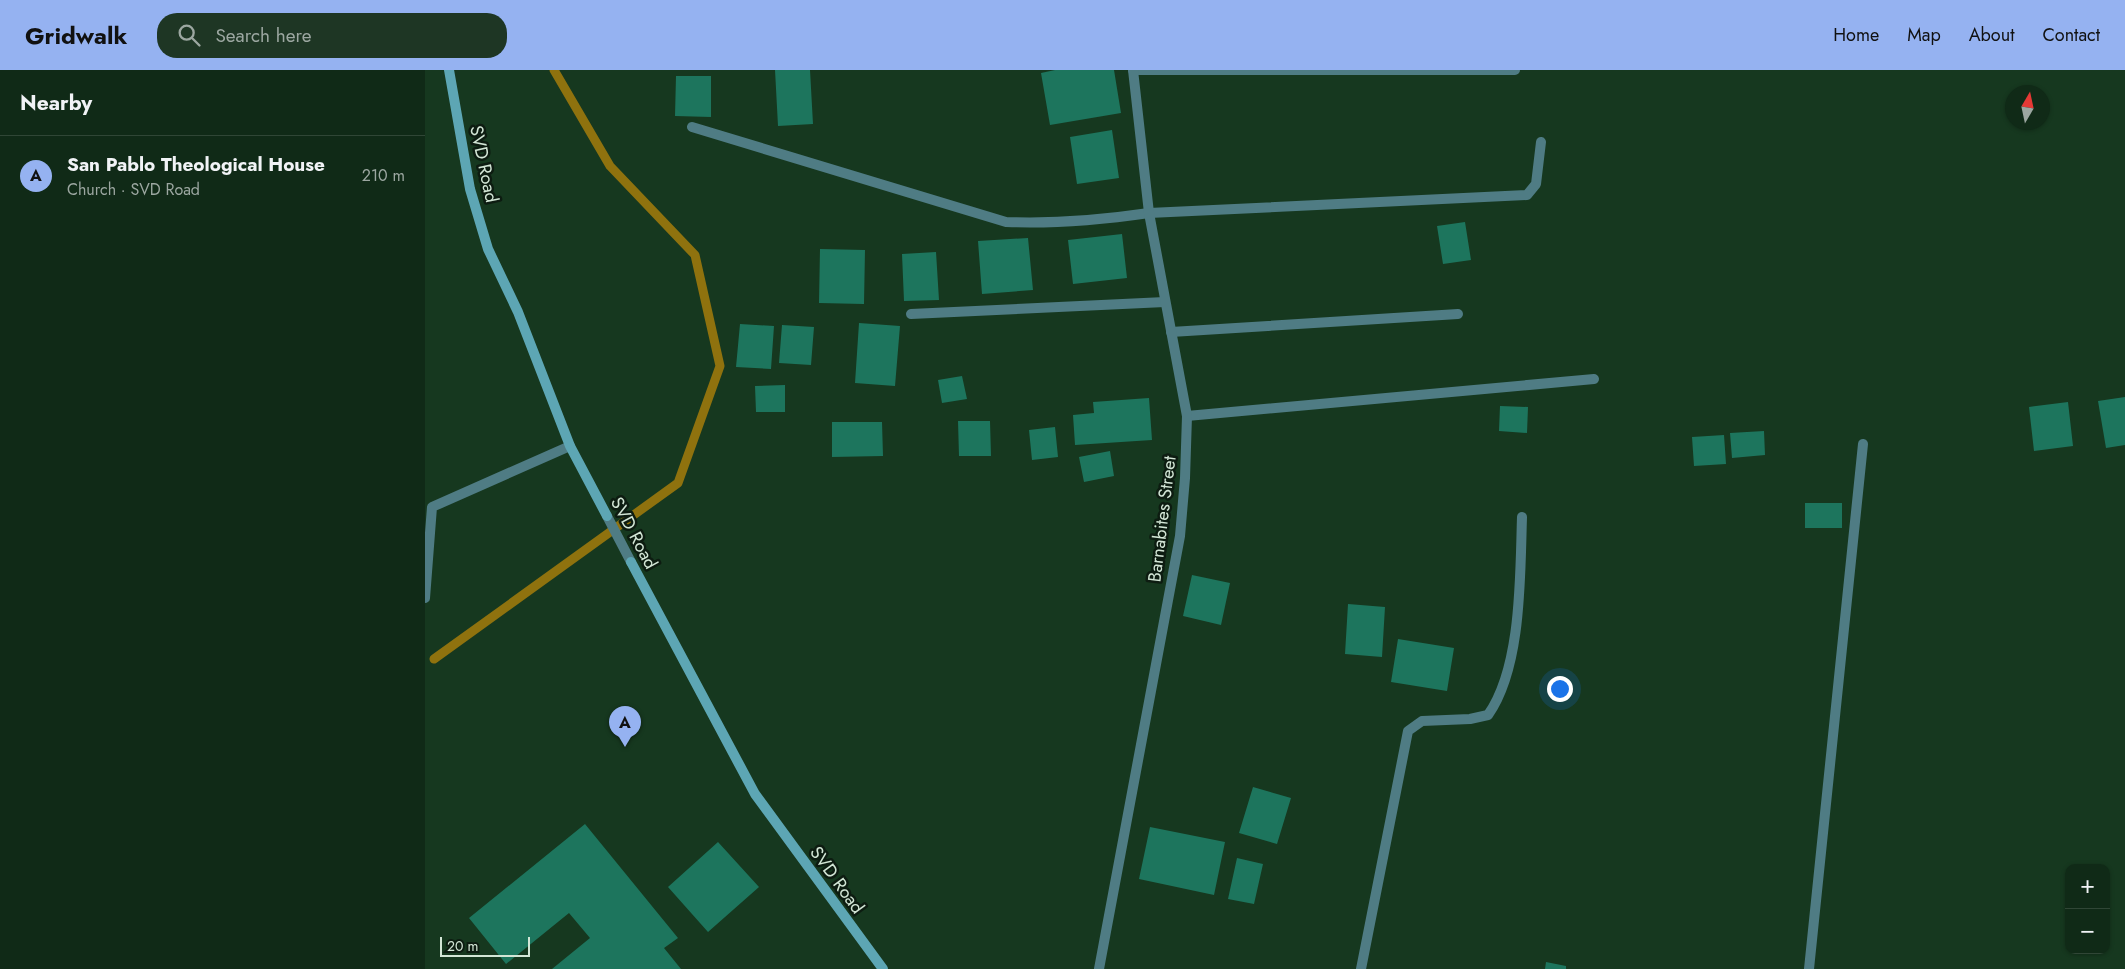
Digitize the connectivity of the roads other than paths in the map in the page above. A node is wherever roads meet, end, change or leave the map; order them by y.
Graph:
1 (449, 70) edge
2 (1133, 70) edge
3 (1515, 70) edge
4 (693, 127) dead end
5 (1541, 142) dead end
6 (1149, 213) junction
7 (1165, 302) junction
8 (911, 314) dead end
9 (1458, 314) dead end
10 (1171, 332) junction
11 (1594, 379) dead end
12 (1187, 416) junction
13 (1863, 444) dead end
14 (570, 446) junction
15 (428, 506) edge
16 (607, 516) joint
17 (1522, 517) dead end
18 (631, 562) joint
19 (425, 598) edge
20 (883, 969) edge
21 (1099, 969) edge
22 (1361, 969) edge
23 (1809, 969) edge

1 - 14 main road, SVD Road
2 - 3 street
2 - 6 street, Barnabites Street
4 - 6 street
5 - 6 street
6 - 7 street, Barnabites Street
7 - 8 street
7 - 10 street, Barnabites Street
9 - 10 street
10 - 12 street, Barnabites Street
11 - 12 street
12 - 21 street, Barnabites Street
13 - 23 street
14 - 15 street
14 - 16 main road, SVD Road
15 - 19 street
16 - 18 street, SVD Road
17 - 22 street
18 - 20 main road, SVD Road

